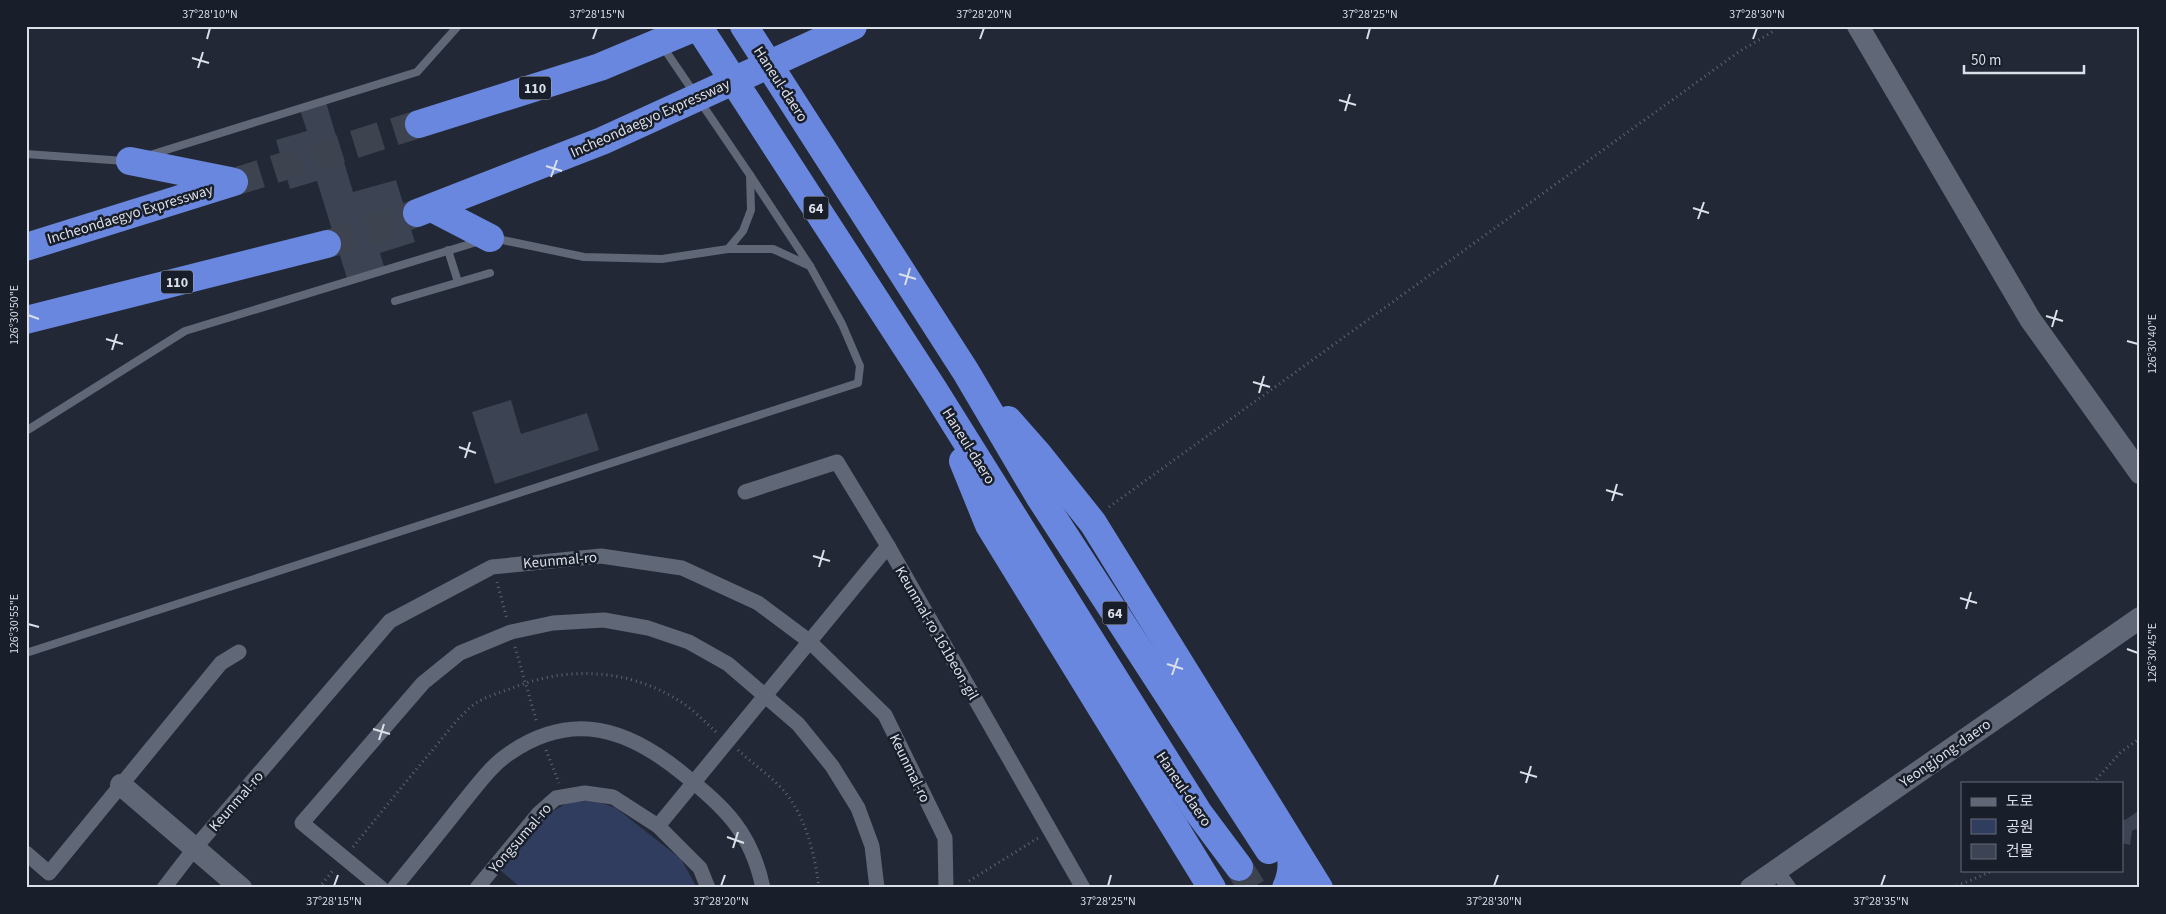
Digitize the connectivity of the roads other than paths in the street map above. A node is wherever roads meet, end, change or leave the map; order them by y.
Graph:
1 (458, 26) edge
2 (698, 26) edge
3 (744, 26) edge
4 (1858, 26) edge
5 (846, 30) edge
6 (651, 40) junction
7 (419, 124) tunnel mouth
8 (26, 154) edge
9 (130, 161) junction
10 (750, 175) junction
11 (490, 238) junction
12 (327, 244) tunnel mouth
13 (26, 247) edge
14 (728, 249) junction
15 (448, 250) junction
16 (810, 266) junction
17 (490, 273) dead end
18 (458, 282) junction
19 (395, 302) dead end
20 (26, 320) edge
21 (934, 390) junction
22 (26, 431) edge
23 (2140, 473) edge
24 (745, 492) dead end
25 (888, 546) junction
26 (2140, 618) edge
27 (809, 641) junction
28 (239, 652) dead end
29 (26, 654) edge
30 (764, 696) junction
31 (693, 782) junction
32 (121, 785) junction
33 (658, 826) junction
34 (1278, 842) junction
35 (194, 849) junction
36 (26, 853) edge
37 (1238, 866) tunnel mouth
38 (1782, 879) edge
39 (164, 888) edge
40 (241, 888) edge
41 (381, 888) edge
42 (394, 888) edge
43 (477, 888) edge
44 (708, 888) edge
45 (763, 888) edge
46 (877, 888) edge
47 (946, 888) edge
48 (1083, 888) edge
49 (1212, 888) edge
50 (1286, 888) edge
51 (1320, 888) edge
52 (1751, 888) edge

1 - 9 lane
2 - 6 highway, 110
2 - 21 highway, Haneul-daero / 64
3 - 34 highway, Haneul-daero / 64
4 - 23 street
5 - 11 highway, Incheondaegyo Expressway
6 - 7 highway, 110
6 - 10 lane
8 - 9 lane
9 - 13 highway, Incheondaegyo Expressway
10 - 14 lane
10 - 16 lane
11 - 14 lane
11 - 15 lane
12 - 20 highway, 110
14 - 16 lane
15 - 18 lane
15 - 22 lane
16 - 29 lane
17 - 18 lane
18 - 19 lane
21 - 37 highway, Haneul-daero / 64
21 - 49 highway
24 - 25 street, Keunmal-ro 161beon-gil
25 - 27 street
25 - 48 street, Keunmal-ro 161beon-gil
26 - 38 street, Yeongjong-daero
27 - 30 street
27 - 35 street, Keunmal-ro
27 - 47 street, Keunmal-ro
28 - 32 street
30 - 31 street
30 - 41 street
30 - 46 street
31 - 33 street
31 - 42 street
31 - 45 street
32 - 35 street
32 - 36 street
33 - 43 street, Yongsumal-ro
33 - 44 street, Yongsumal-ro
34 - 50 highway
34 - 51 highway, Haneul-daero
35 - 39 street, Keunmal-ro
35 - 40 street
38 - 52 street, Yeongjong-daero

